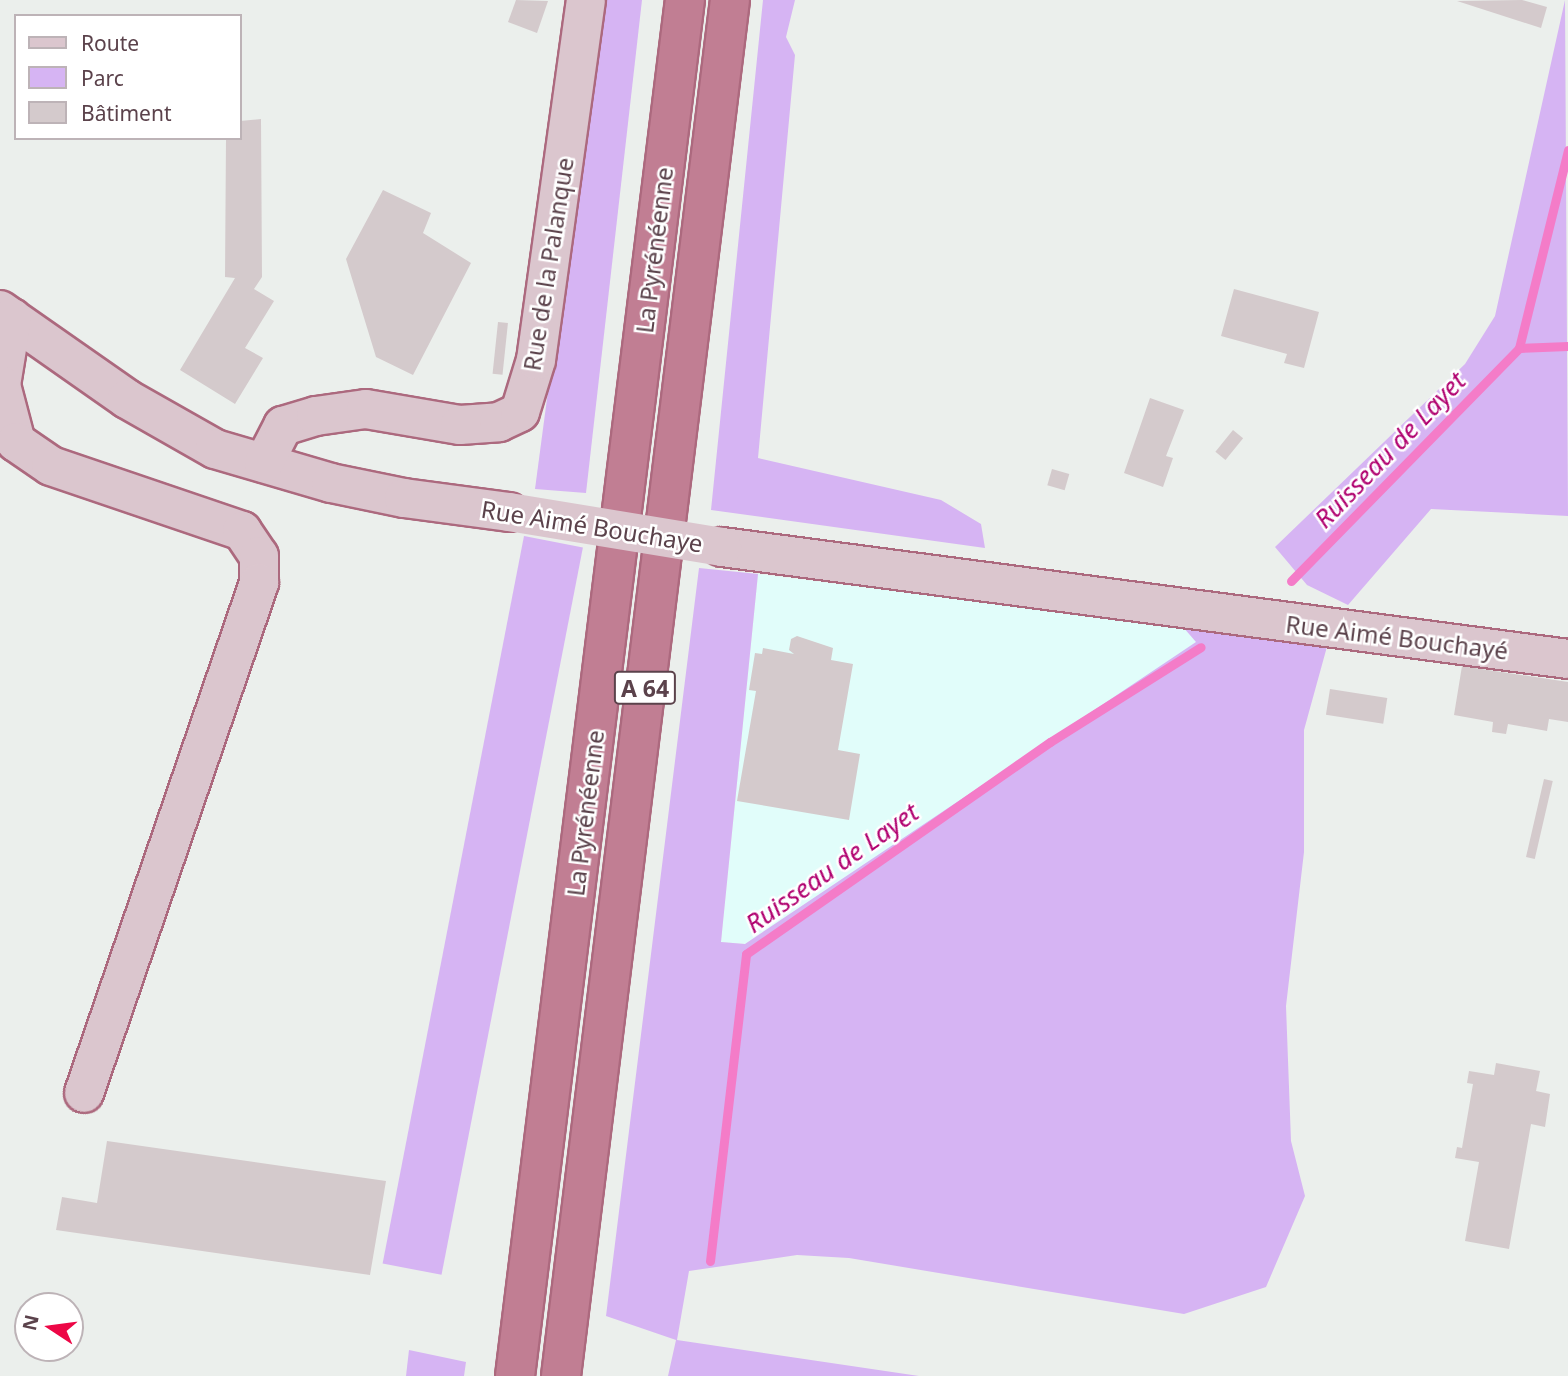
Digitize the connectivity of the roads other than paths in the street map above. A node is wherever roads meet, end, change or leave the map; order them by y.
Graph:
1 (586, 0) edge
2 (685, 0) edge
3 (730, 0) edge
4 (6, 314) edge
5 (264, 463) junction
6 (1227, 615) joint
7 (1568, 659) edge
8 (84, 1093) dead end
9 (515, 1376) edge
10 (561, 1376) edge

1 - 5 street, Rue de la Palanque
2 - 9 highway, La Pyrénéenne / A 64
3 - 10 highway, La Pyrénéenne / A 64
4 - 5 street, Rue Aimé Bouchaye
4 - 8 street
5 - 6 street, Rue Aimé Bouchaye, bridge
6 - 7 street, Rue Aimé Bouchayé

